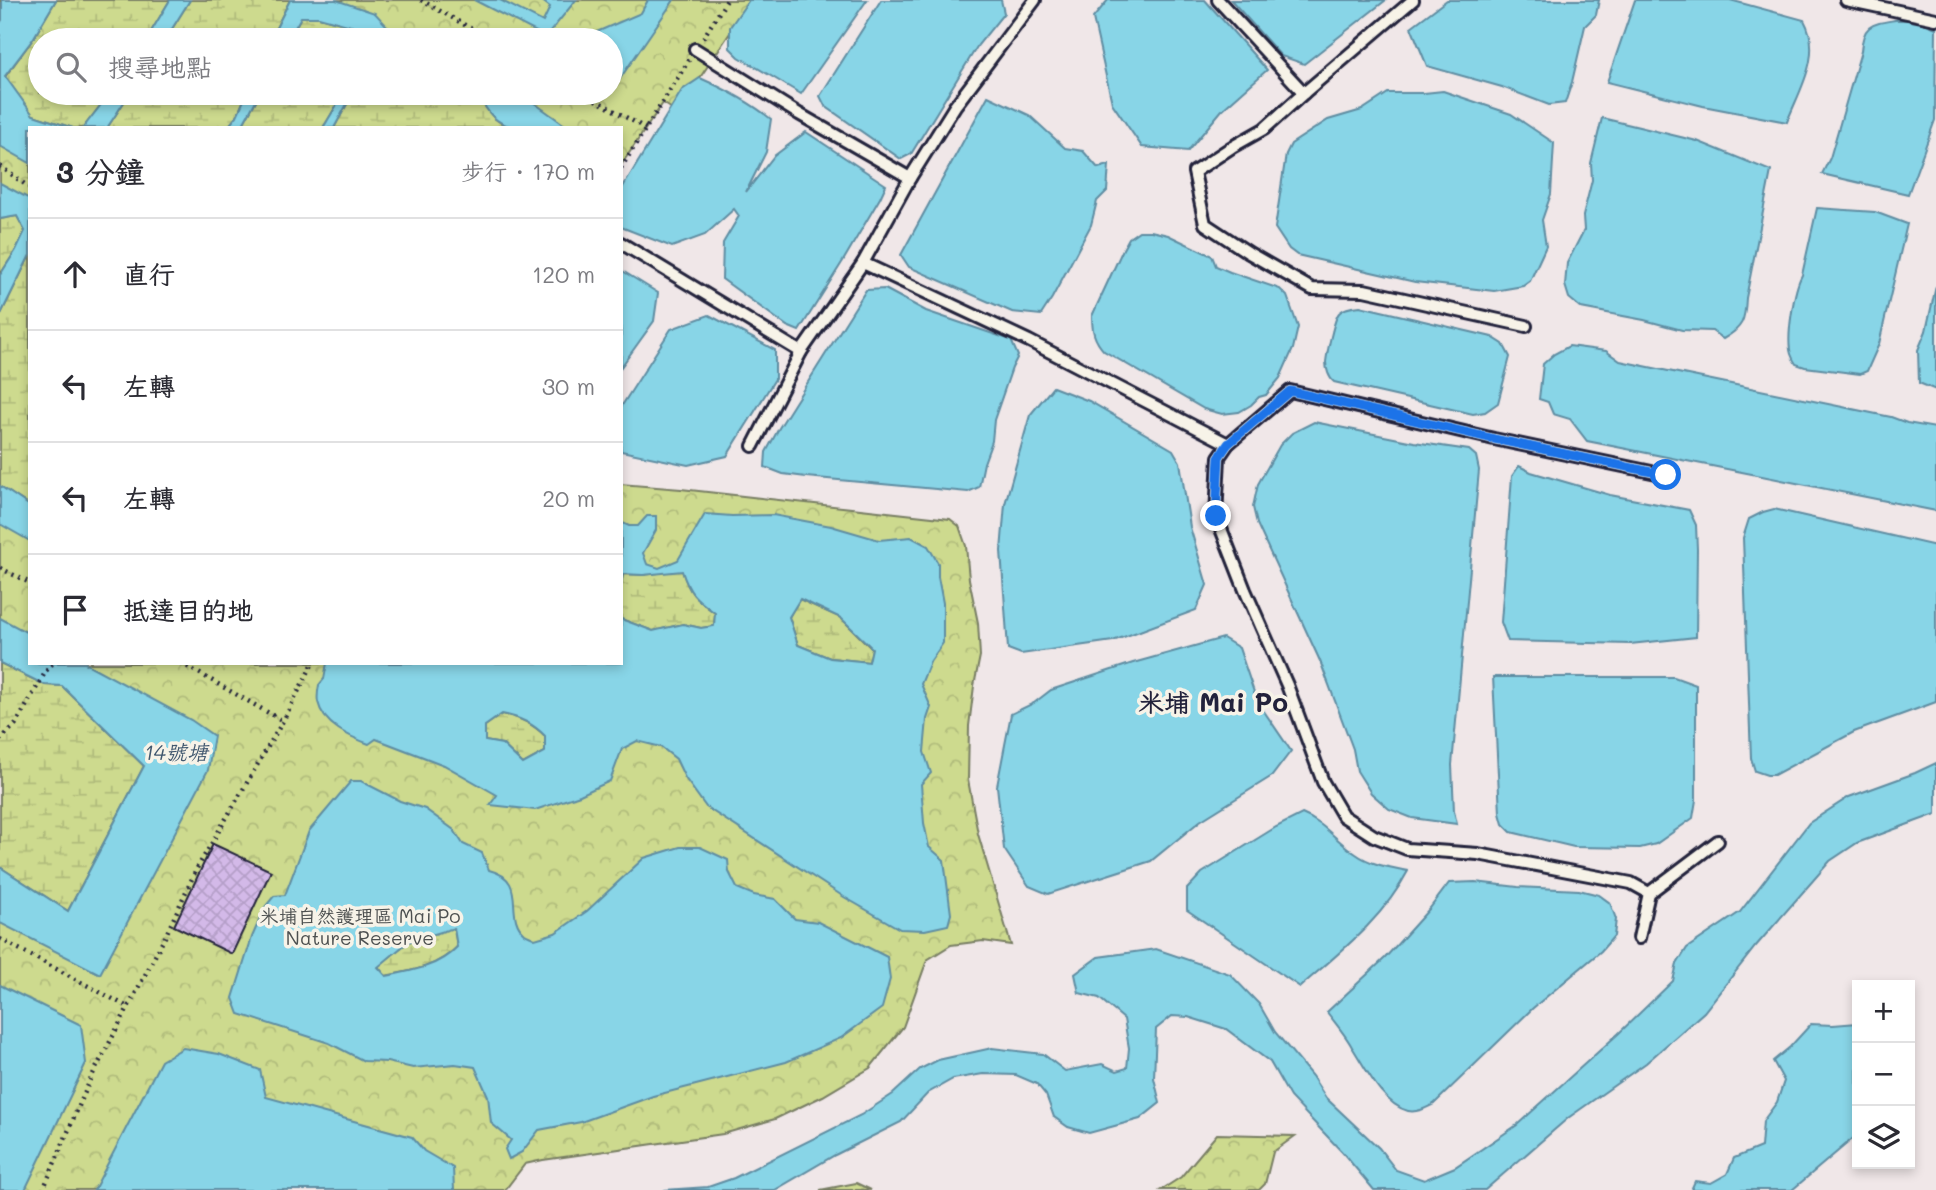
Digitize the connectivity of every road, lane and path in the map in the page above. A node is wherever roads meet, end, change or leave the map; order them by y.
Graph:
1 (421, 0) edge
2 (727, 0) edge
3 (1035, 0) edge
4 (1218, 0) edge
5 (1413, 0) edge
6 (1846, 0) edge
7 (1936, 19) edge
8 (470, 28) edge
9 (695, 49) junction
10 (1304, 93) junction
11 (604, 105) edge
12 (647, 129) junction
13 (623, 165) edge
14 (0, 166) edge
15 (910, 178) junction
16 (28, 187) edge
17 (623, 244) edge
18 (863, 262) junction
19 (1527, 326) dead end
20 (801, 352) junction
21 (1228, 444) junction
22 (753, 446) dead end
23 (1666, 475) dead end
24 (0, 568) edge
25 (28, 582) edge
26 (51, 665) edge
27 (185, 665) edge
28 (312, 665) edge
29 (283, 720) junction
30 (0, 740) edge
31 (1718, 841) dead end
32 (1649, 893) junction
33 (0, 939) edge
34 (1639, 939) dead end
35 (128, 1007) junction
36 (43, 1190) edge

1 - 8 path
2 - 9 path
3 - 15 lane
4 - 10 lane
5 - 10 lane
6 - 7 lane
9 - 12 path
9 - 15 lane
10 - 19 lane
11 - 12 path
12 - 13 path
14 - 16 path
15 - 18 lane
17 - 20 lane
18 - 20 lane
18 - 21 lane
20 - 22 lane
21 - 23 lane
21 - 32 lane
24 - 25 path
26 - 30 path
27 - 29 path
28 - 29 path
29 - 35 path
31 - 32 lane
32 - 34 lane
33 - 35 path
35 - 36 path

